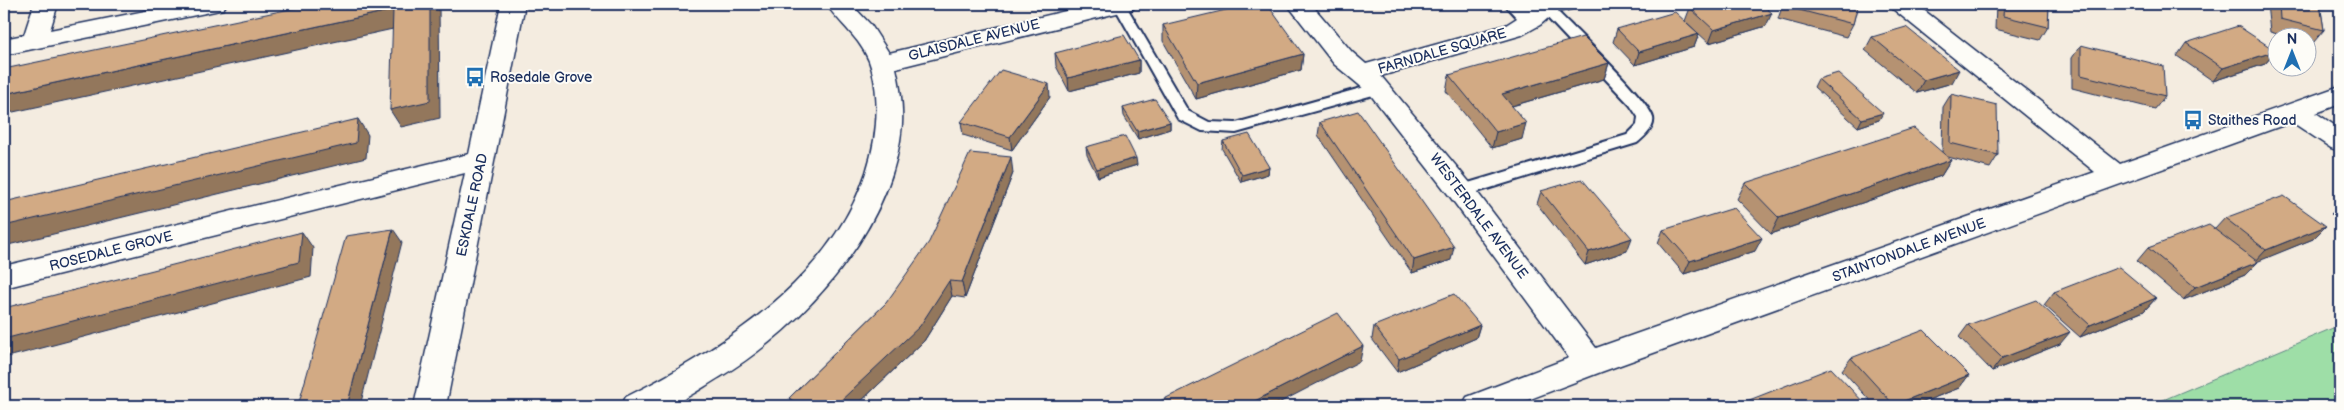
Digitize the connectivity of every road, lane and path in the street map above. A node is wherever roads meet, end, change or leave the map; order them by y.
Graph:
1 (46, 4) edge
2 (215, 4) edge
3 (513, 4) edge
4 (838, 4) edge
5 (1299, 4) edge
6 (1901, 4) edge
7 (1122, 5) edge
8 (1539, 9) edge
9 (34, 41) junction
10 (4, 47) edge
11 (882, 63) junction
12 (1370, 81) junction
13 (2340, 95) edge
14 (2295, 112) junction
15 (2340, 142) edge
16 (481, 160) junction
17 (2116, 175) junction
18 (1461, 191) junction
19 (4, 277) edge
20 (1590, 363) junction
21 (430, 406) edge
22 (637, 406) edge
23 (1478, 406) edge

1 - 9 street
2 - 9 street
3 - 16 street, ESKDALE ROAD
4 - 11 street
5 - 12 street, FARNDALE SQUARE
6 - 17 street
7 - 11 street, GLAISDALE AVENUE
7 - 12 lane
8 - 12 street, FARNDALE SQUARE
8 - 18 lane
9 - 10 street
11 - 22 street
12 - 18 street, WESTERDALE AVENUE
13 - 14 street, STAINTONDALE AVENUE
14 - 15 street
14 - 17 street, STAINTONDALE AVENUE
16 - 19 street, ROSEDALE GROVE
16 - 21 street, ESKDALE ROAD
17 - 20 street, STAINTONDALE AVENUE
18 - 20 street, WESTERDALE AVENUE
20 - 23 street, STAINTONDALE AVENUE

